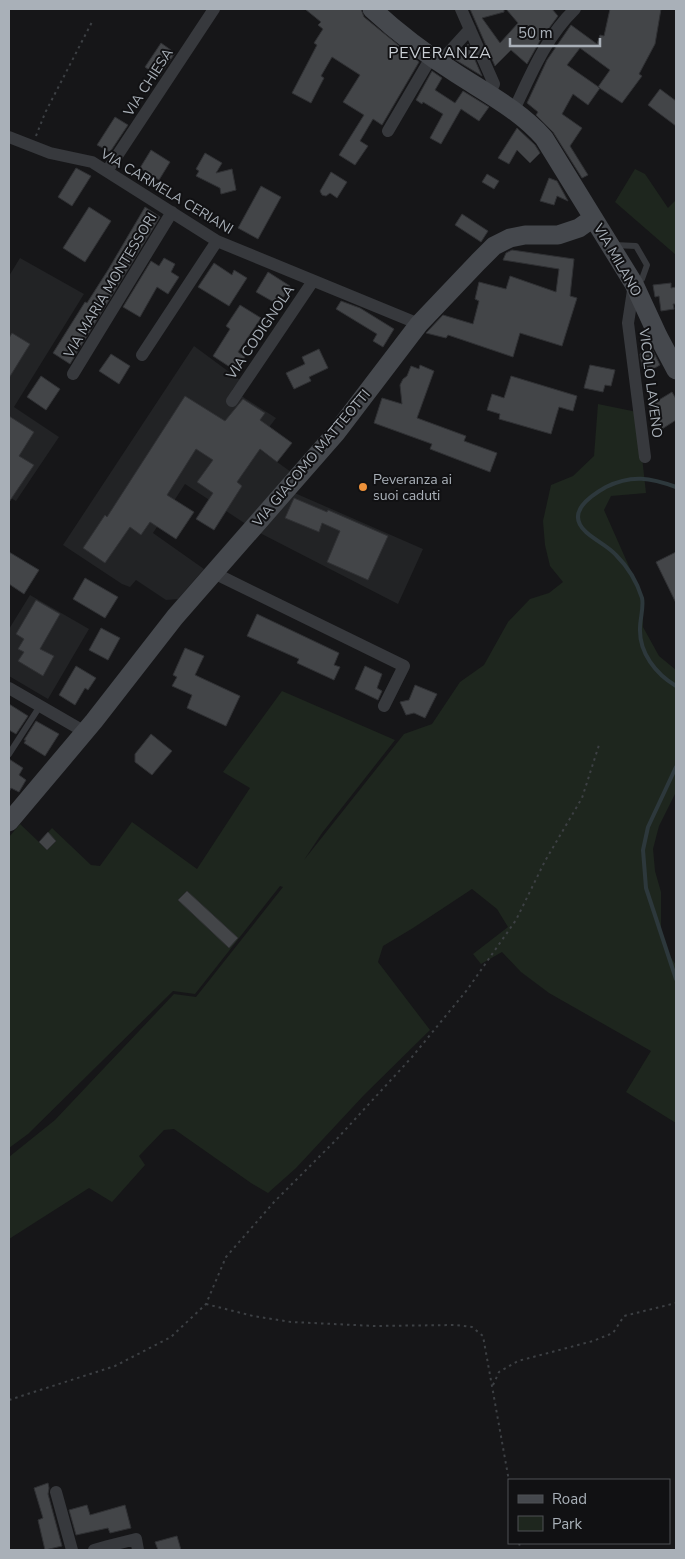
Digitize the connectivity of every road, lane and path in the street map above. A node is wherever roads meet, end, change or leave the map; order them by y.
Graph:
1 (214, 9) edge
2 (372, 9) edge
3 (461, 9) edge
4 (575, 9) edge
5 (93, 20) dead end
6 (470, 29) junction
7 (436, 59) junction
8 (489, 94) junction
9 (514, 110) junction
10 (388, 130) dead end
11 (9, 137) edge
12 (31, 147) junction
13 (107, 171) junction
14 (172, 212) junction
15 (593, 218) junction
16 (217, 241) junction
17 (313, 281) junction
18 (634, 284) junction
19 (418, 324) junction
20 (142, 355) dead end
21 (676, 370) edge
22 (73, 374) dead end
23 (232, 401) dead end
24 (645, 457) dead end
25 (214, 573) junction
26 (9, 688) edge
27 (40, 706) junction
28 (384, 706) dead end
29 (85, 732) junction
30 (599, 745) dead end
31 (9, 754) edge
32 (9, 822) edge
33 (676, 1302) edge
34 (206, 1304) junction
35 (492, 1386) junction
36 (9, 1400) edge
37 (509, 1479) edge
38 (56, 1492) dead end
39 (109, 1548) edge
40 (72, 1550) edge
41 (94, 1550) edge
42 (138, 1550) edge

1 - 13 street, VIA CHIESA
2 - 7 street, VIA MILANO
3 - 6 street
4 - 9 street
5 - 12 path
6 - 7 street
6 - 8 street
7 - 8 street, VIA MILANO
7 - 10 street
8 - 9 street, VIA MILANO
9 - 15 street, VIA MILANO
11 - 12 street, VIA CARMELA CERIANI
12 - 13 street, VIA CARMELA CERIANI
13 - 14 street, VIA CARMELA CERIANI
14 - 16 street, VIA CARMELA CERIANI
14 - 22 street, VIA MARIA MONTESSORI
15 - 18 street, VIA MILANO
15 - 19 street, VIA GIACOMO MATTEOTTI
16 - 17 street, VIA CARMELA CERIANI
16 - 20 street
17 - 19 street, VIA CARMELA CERIANI
17 - 23 street, VIA CODIGNOLA
18 - 21 street, VIA MILANO
18 - 24 street, VICOLO LAVENO
19 - 25 street, VIA GIACOMO MATTEOTTI
25 - 28 street
25 - 29 street, VIA GIACOMO MATTEOTTI
26 - 27 street
27 - 29 street
27 - 31 lane
29 - 32 street, VIA GIACOMO MATTEOTTI
30 - 34 path
33 - 35 path
34 - 35 path
34 - 36 path
35 - 37 path
38 - 40 street
39 - 41 street
39 - 42 street

